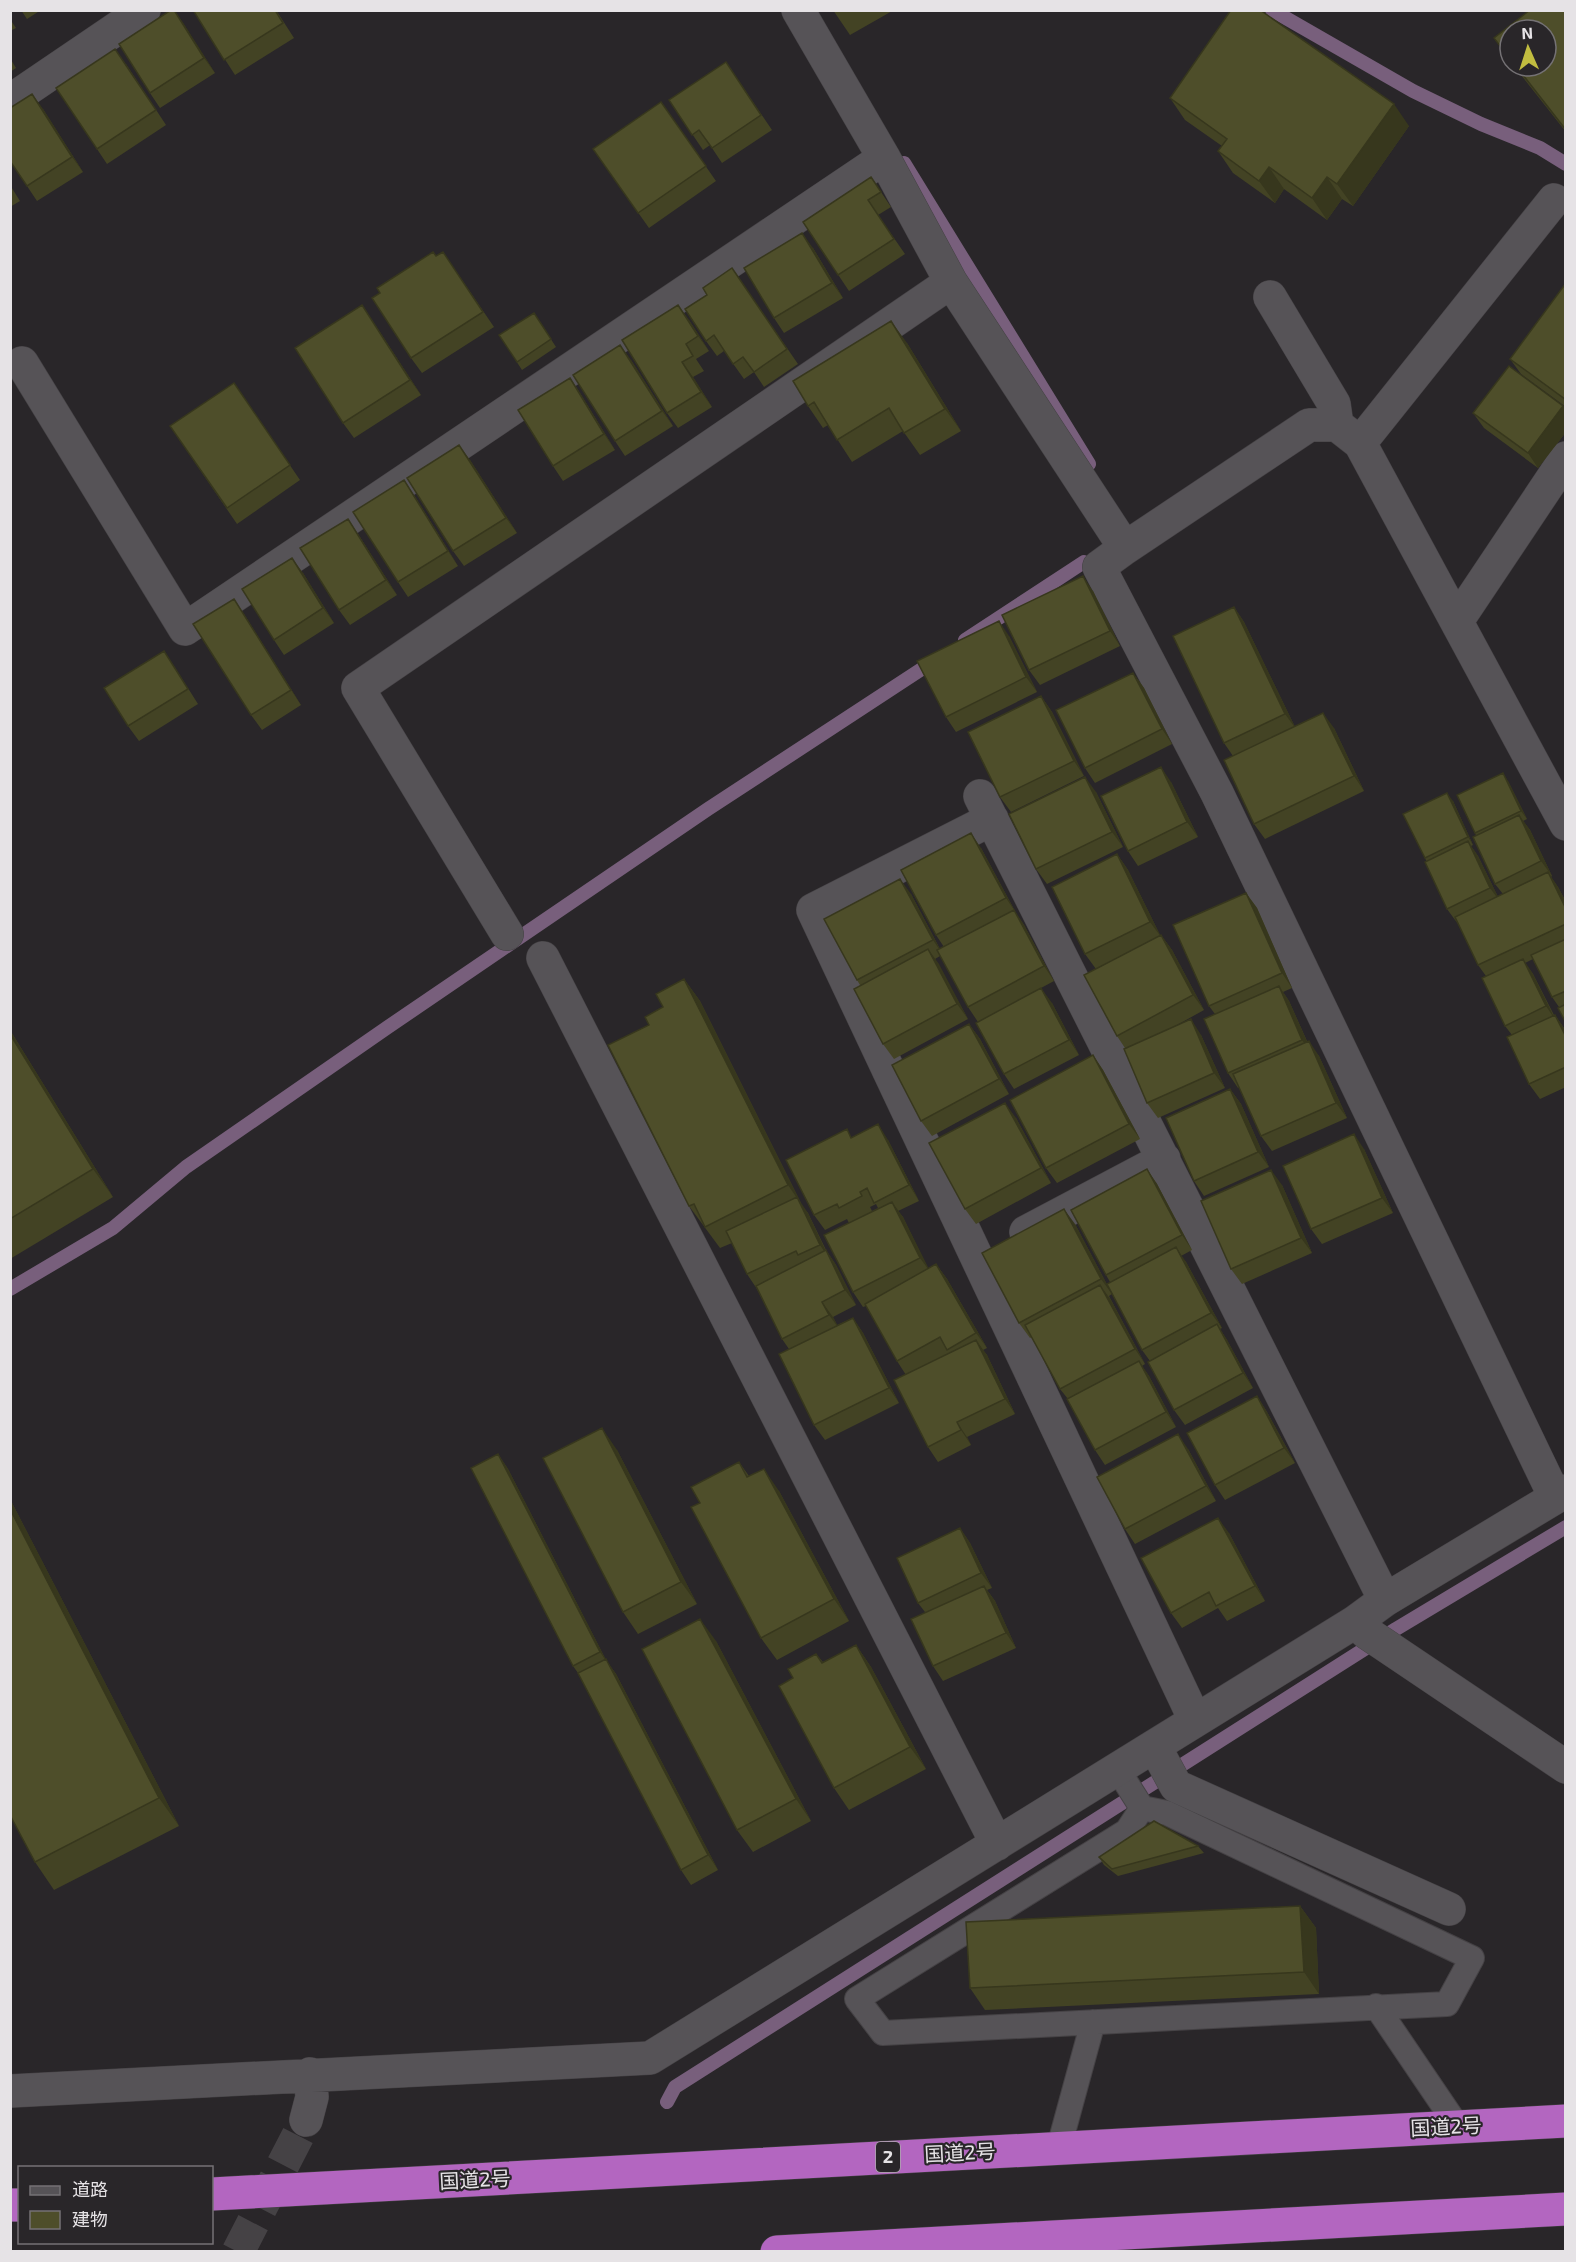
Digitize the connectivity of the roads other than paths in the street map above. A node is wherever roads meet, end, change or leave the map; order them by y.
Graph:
1 (144, 10) edge
2 (798, 10) edge
3 (10, 101) edge
4 (884, 158) junction
5 (1554, 200) dead end
6 (951, 282) junction
7 (1270, 297) dead end
8 (22, 363) dead end
9 (1348, 434) junction
10 (1566, 458) edge
11 (1125, 548) junction
12 (1457, 621) junction
13 (1566, 824) edge
14 (507, 934) dead end
15 (543, 958) dead end
16 (1164, 1160) junction
17 (977, 1258) junction
18 (1561, 1494) edge
19 (1384, 1600) junction
20 (1370, 1634) junction
21 (1195, 1720) junction
22 (1164, 1765) junction
23 (1566, 1767) edge
24 (1131, 1790) junction
25 (997, 1844) junction
26 (1449, 1909) dead end
27 (1376, 2006) junction
28 (1093, 2022) junction
29 (310, 2074) junction
30 (10, 2091) edge
31 (306, 2120) tunnel mouth
32 (1566, 2121) edge
33 (1458, 2127) junction
34 (1059, 2147) junction
35 (213, 2194) edge
36 (1566, 2209) edge
37 (777, 2252) edge

1 - 3 street
2 - 4 street
4 - 6 street
4 - 8 street
5 - 9 street
6 - 11 street
6 - 14 street
7 - 9 street
9 - 11 street
9 - 12 street
10 - 12 street
11 - 18 street
12 - 13 street
15 - 25 street
16 - 17 street
16 - 17 street
16 - 19 street
17 - 21 street
18 - 19 street
19 - 20 street
20 - 21 street
20 - 23 street
21 - 22 street
22 - 24 street
22 - 26 street
24 - 25 street
24 - 27 lane
24 - 28 lane
25 - 29 street
27 - 28 lane
27 - 33 lane
28 - 34 lane
29 - 30 street
29 - 31 street
32 - 33 highway, 国道2号 / 2
33 - 34 highway, 国道2号 / 2
34 - 35 highway, 国道2号 / 2
36 - 37 highway

